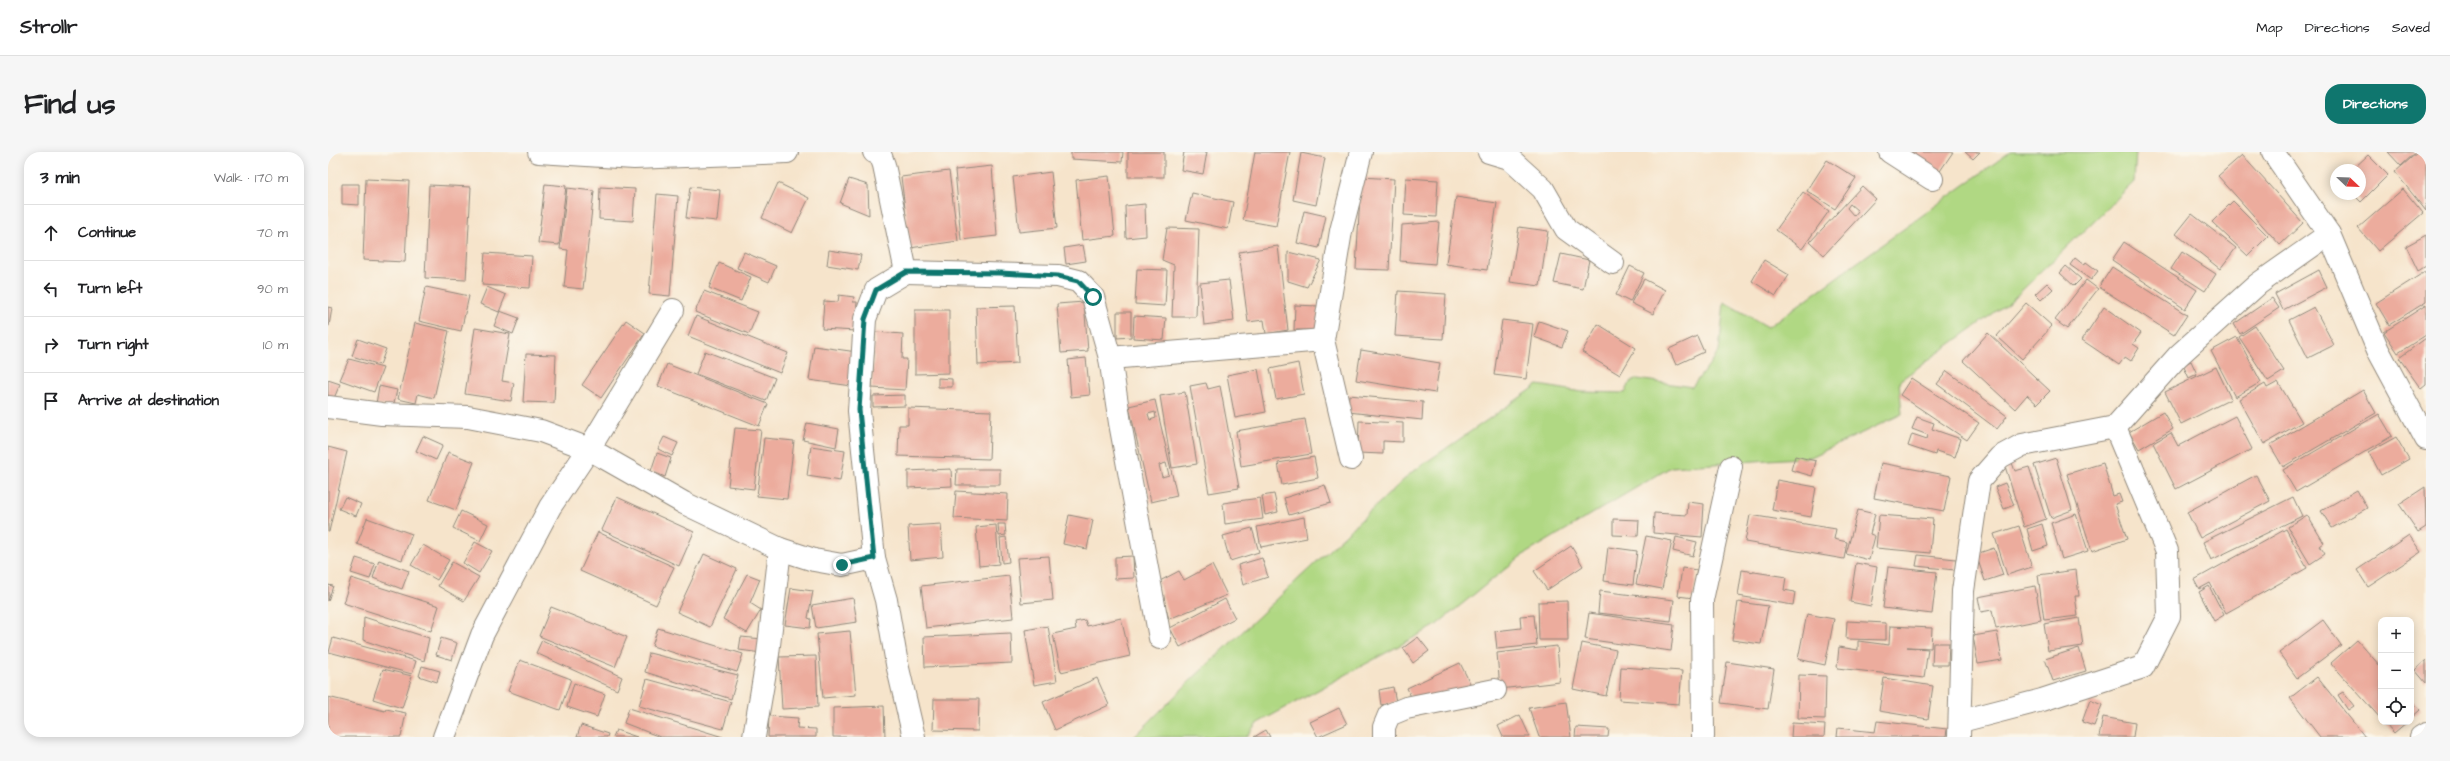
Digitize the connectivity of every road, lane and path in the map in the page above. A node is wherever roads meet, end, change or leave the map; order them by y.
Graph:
1 (539, 152) edge
2 (786, 152) edge
3 (874, 152) edge
4 (1361, 152) edge
5 (1489, 152) edge
6 (1890, 152) edge
7 (2273, 152) edge
8 (1932, 179) dead end
9 (2328, 234) junction
10 (1613, 263) dead end
11 (906, 272) junction
12 (673, 310) dead end
13 (1323, 340) junction
14 (1110, 358) junction
15 (328, 407) edge
16 (2115, 427) junction
17 (2426, 439) edge
18 (589, 449) junction
19 (1351, 459) dead end
20 (1731, 467) dead end
21 (780, 549) junction
22 (874, 558) junction
23 (1160, 638) dead end
24 (1495, 690) dead end
25 (1960, 729) edge
26 (2426, 734) edge
27 (444, 737) edge
28 (754, 737) edge
29 (914, 737) edge
30 (1384, 737) edge
31 (1704, 737) edge
32 (2421, 737) edge

1 - 2 street
3 - 11 street
4 - 13 street
5 - 10 street
6 - 8 street
7 - 9 street
9 - 16 street
9 - 17 street
11 - 14 street
11 - 22 street
12 - 18 street
13 - 14 street
13 - 19 street
14 - 23 street
15 - 18 street
16 - 25 street
16 - 25 street
18 - 21 street
18 - 27 street
20 - 31 street
21 - 22 street
21 - 28 street
22 - 29 street
24 - 30 street
26 - 32 street

